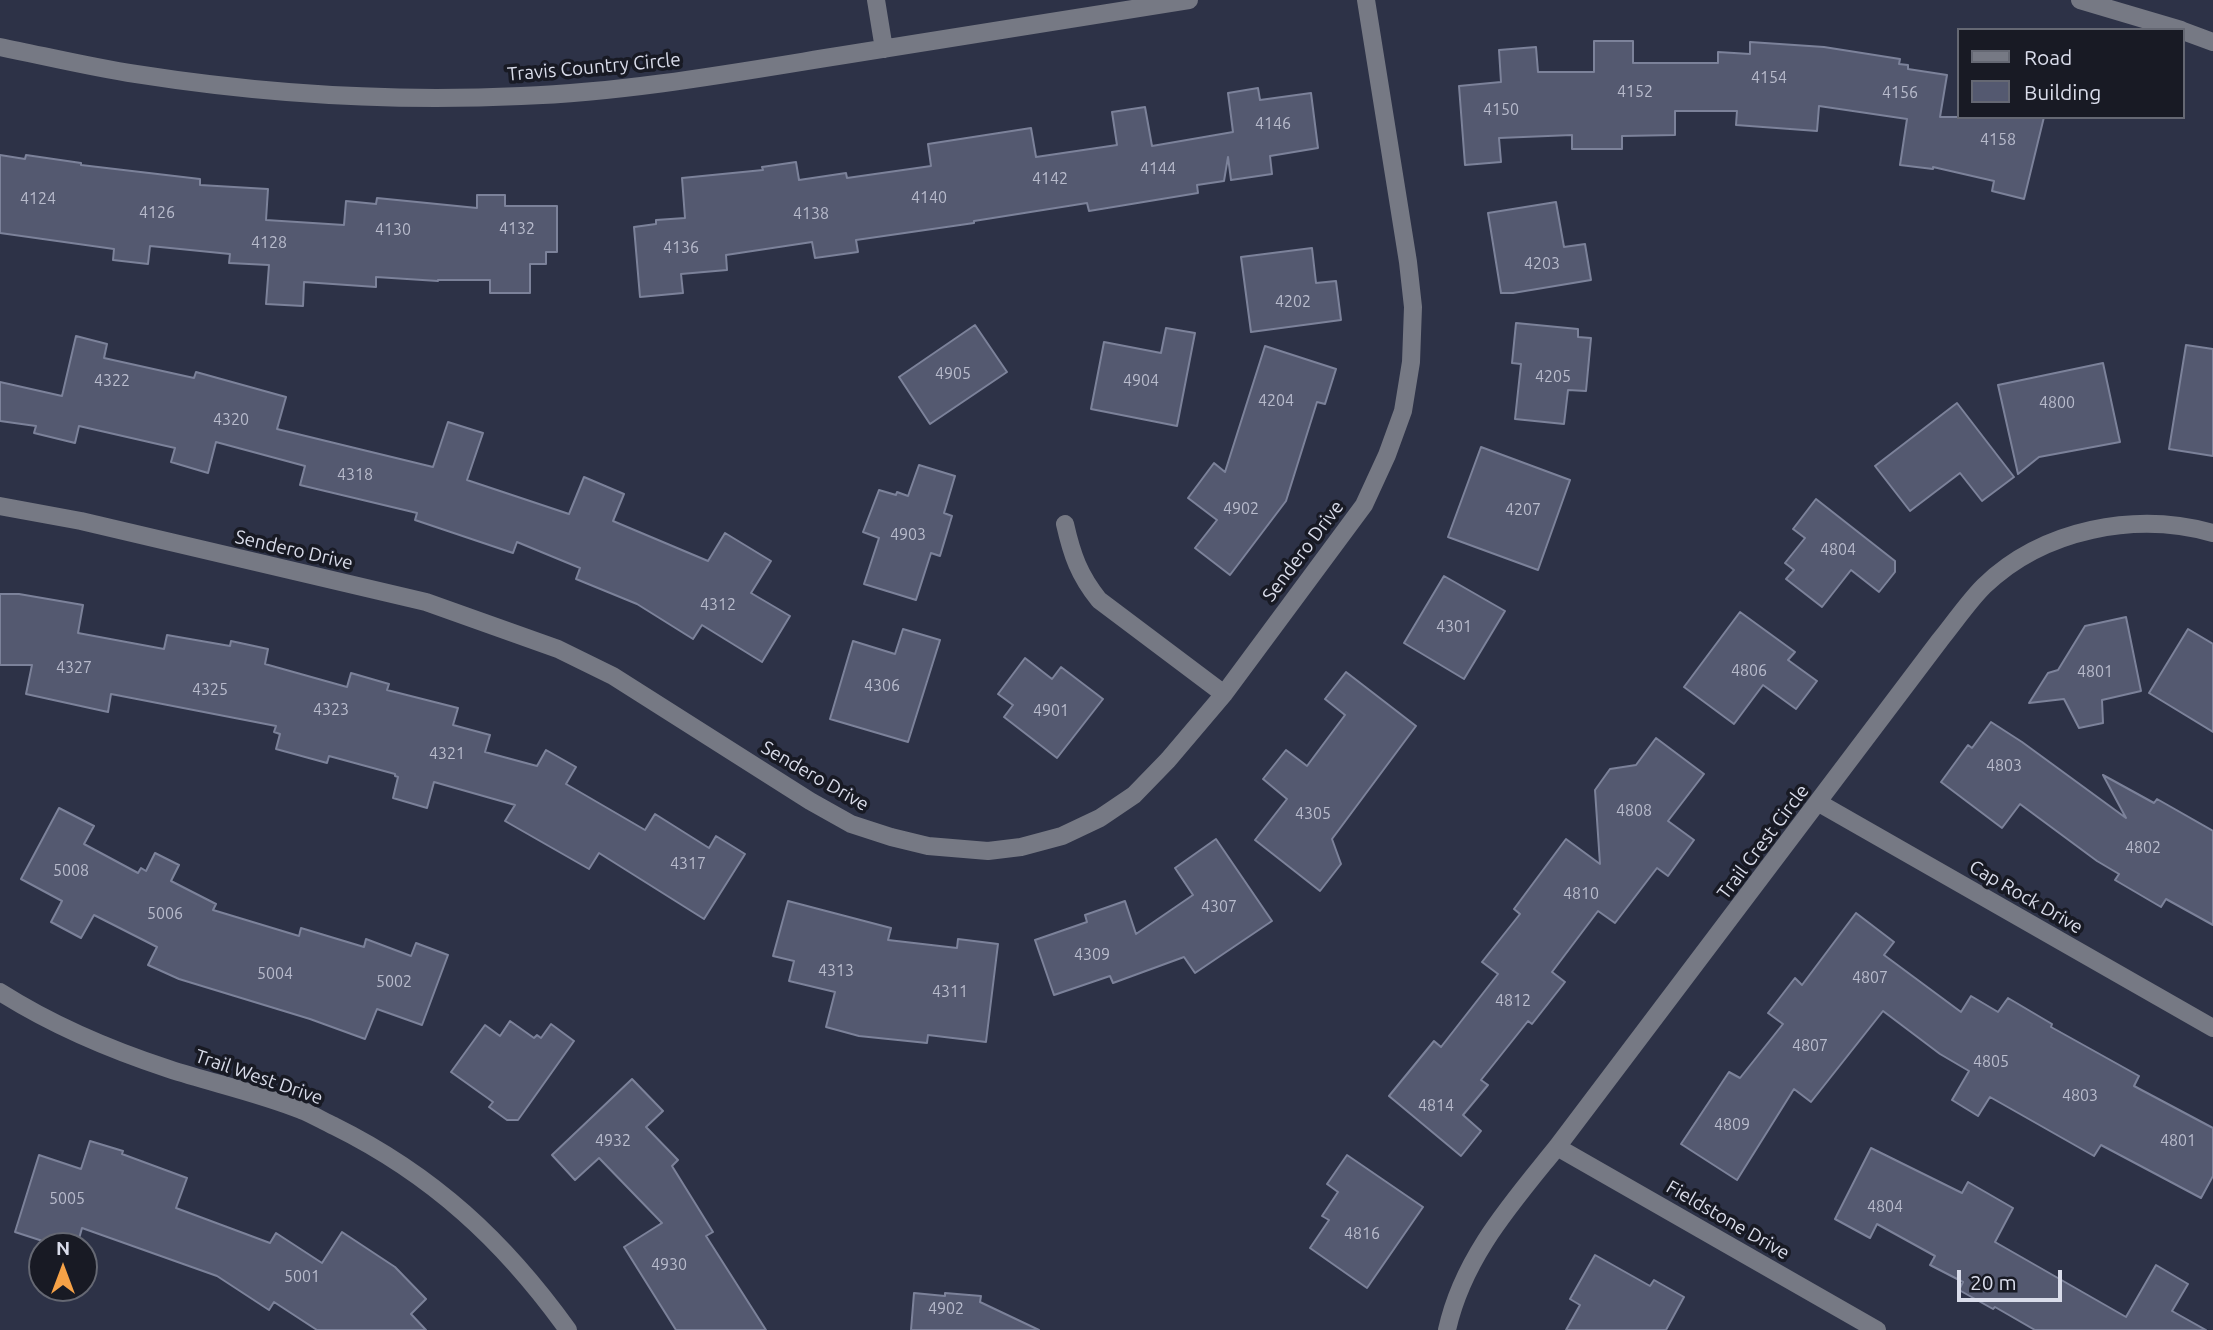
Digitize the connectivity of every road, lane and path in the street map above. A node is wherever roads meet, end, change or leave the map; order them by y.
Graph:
1 (876, 0) edge
2 (1189, 0) edge
3 (1366, 0) edge
4 (2080, 0) edge
5 (2175, 28) edge
6 (2185, 31) edge
7 (2213, 42) edge
8 (0, 47) edge
9 (884, 49) junction
10 (0, 506) edge
11 (1065, 524) dead end
12 (2213, 533) edge
13 (1223, 694) junction
14 (1819, 803) junction
15 (0, 992) edge
16 (2213, 1028) edge
17 (1557, 1147) junction
18 (568, 1330) edge
19 (1447, 1330) edge
20 (1877, 1330) edge

1 - 9 street
2 - 9 street, Travis Country Circle
3 - 13 street, Sendero Drive
4 - 5 street
6 - 7 street
8 - 9 street, Travis Country Circle
10 - 13 street, Sendero Drive
11 - 13 street
12 - 14 street, Trail Crest Circle
14 - 16 street, Cap Rock Drive
14 - 17 street, Trail Crest Circle
15 - 18 street, Trail West Drive
17 - 19 street, Trail Crest Circle
17 - 20 street, Fieldstone Drive

